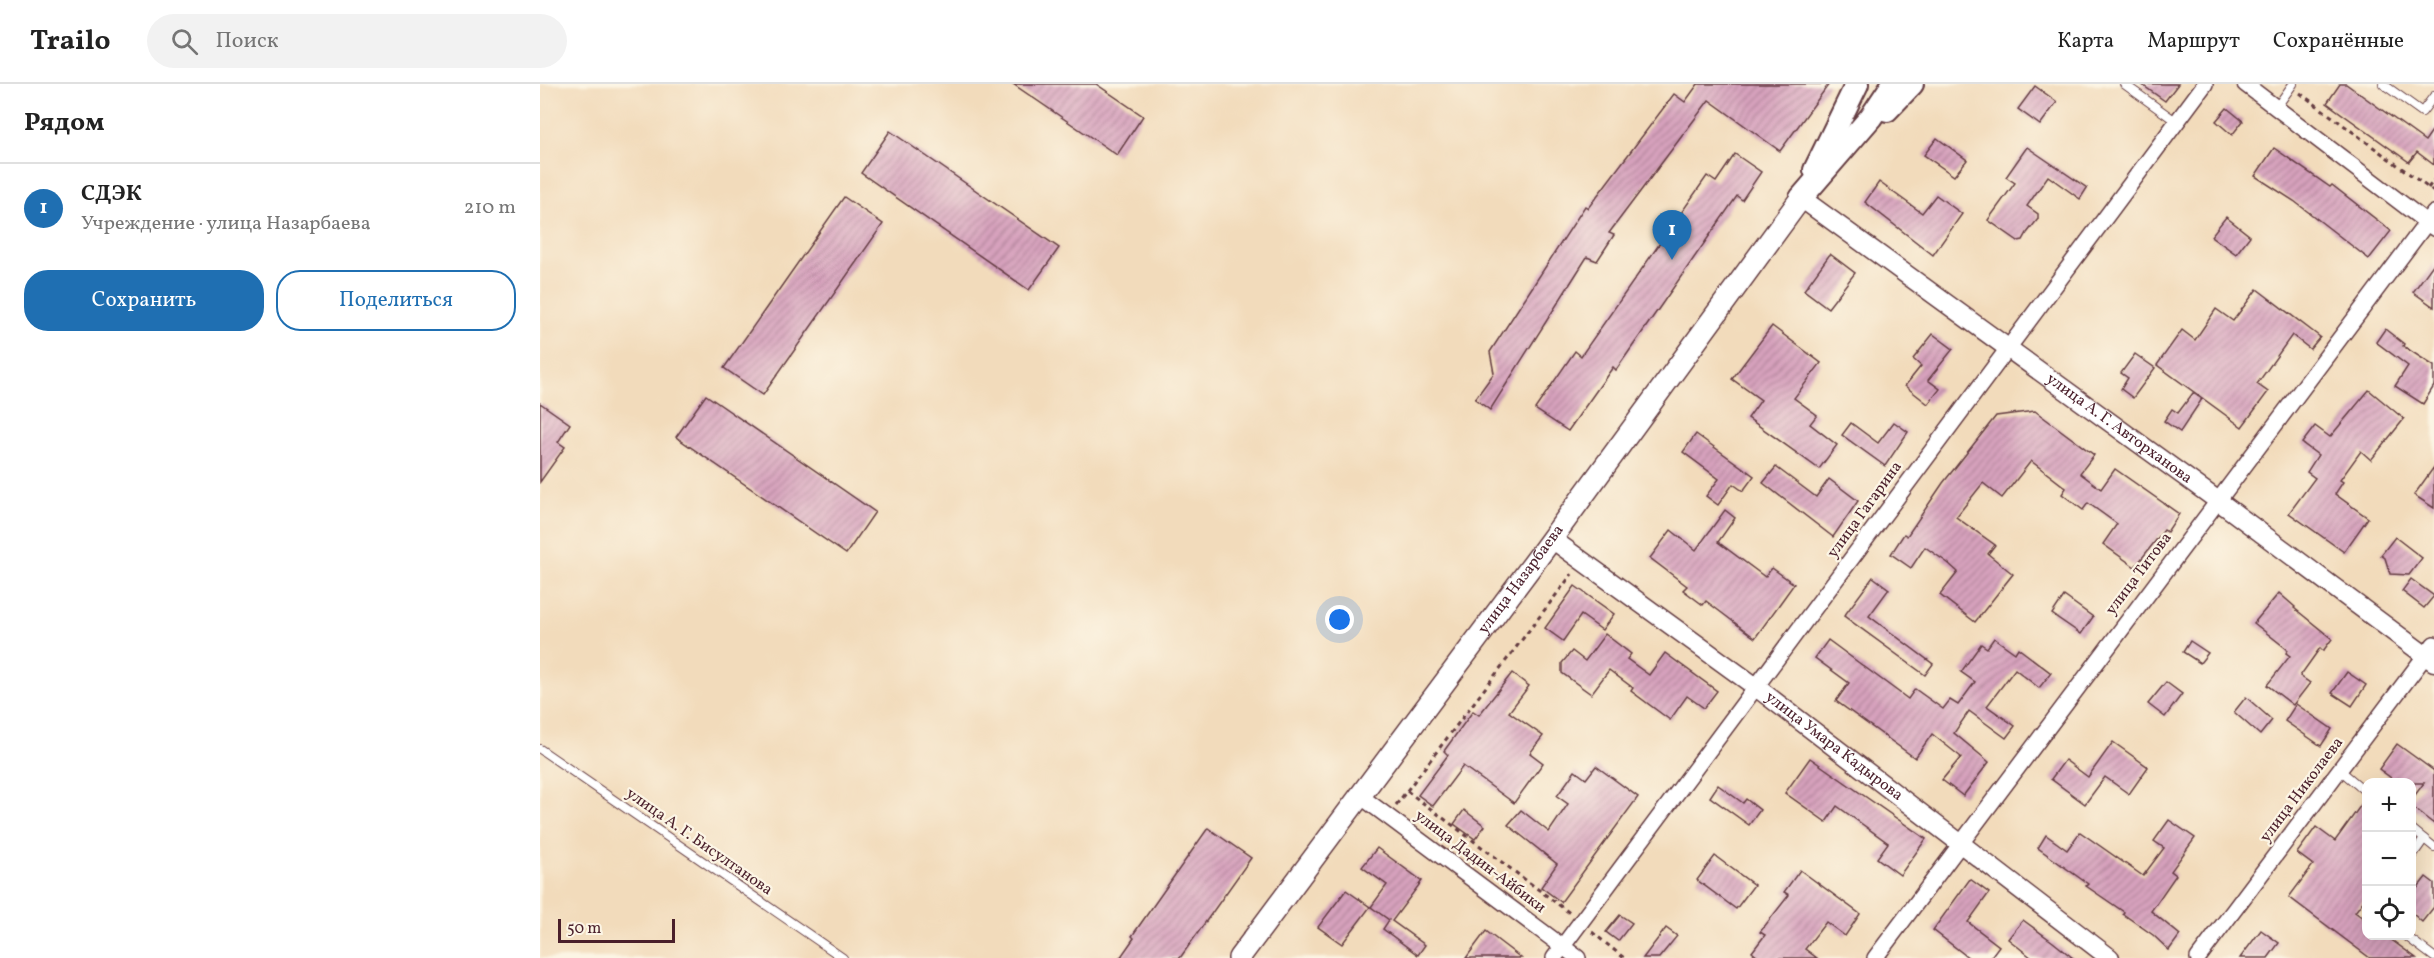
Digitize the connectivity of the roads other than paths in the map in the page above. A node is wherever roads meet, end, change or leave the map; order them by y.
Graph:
1 (1857, 84) edge
2 (1893, 84) edge
3 (1912, 84) edge
4 (2124, 84) edge
5 (2205, 84) edge
6 (2245, 84) edge
7 (2383, 84) edge
8 (2292, 85) edge
9 (2434, 96) edge
10 (2276, 108) junction
11 (2177, 122) junction
12 (1847, 144) junction
13 (1802, 198) junction
14 (2432, 222) edge
15 (2007, 348) junction
16 (2217, 500) junction
17 (1552, 539) junction
18 (2431, 654) edge
19 (1756, 687) junction
20 (540, 748) edge
21 (2340, 770) junction
22 (2362, 788) edge
23 (1359, 795) junction
24 (2416, 832) edge
25 (2424, 839) junction
26 (1961, 844) junction
27 (2434, 847) edge
28 (2416, 850) edge
29 (2411, 940) edge
30 (1558, 952) edge
31 (2434, 957) edge
32 (843, 958) edge
33 (1239, 958) edge
34 (1578, 958) edge
35 (1875, 958) edge
36 (2110, 958) edge
37 (2198, 958) edge

1 - 13 main road, улица Назарбаева
2 - 12 main road, улица Назарбаева
3 - 12 main road
4 - 11 lane
5 - 11 street, улица Гагарина
6 - 10 street
7 - 9 lane
8 - 10 lane
10 - 14 street
11 - 15 street, улица Гагарина
12 - 13 main road, улица Назарбаева
13 - 15 street, улица А. Г. Авторханова
13 - 17 main road, улица Назарбаева
14 - 16 street, улица Титова
15 - 16 street, улица А. Г. Авторханова
15 - 19 street, улица Гагарина
16 - 18 street, улица А. Г. Авторханова
16 - 26 street, улица Титова
17 - 19 street, улица Умара Кадырова
17 - 23 main road, улица Назарбаева
18 - 21 street, улица Николаева
19 - 26 street, улица Умара Кадырова
19 - 30 street, улица Гагарина
20 - 32 lane, улица А. Г. Бисултанова
21 - 22 lane
21 - 37 street, улица Николаева
23 - 30 street, улица Дадин-Айбики
23 - 33 main road, улица Назарбаева
24 - 25 lane
25 - 27 lane
25 - 28 lane
26 - 35 street, улица Титова
26 - 36 street, улица Умара Кадырова
29 - 31 lane
30 - 34 street, улица Дадин-Айбики

